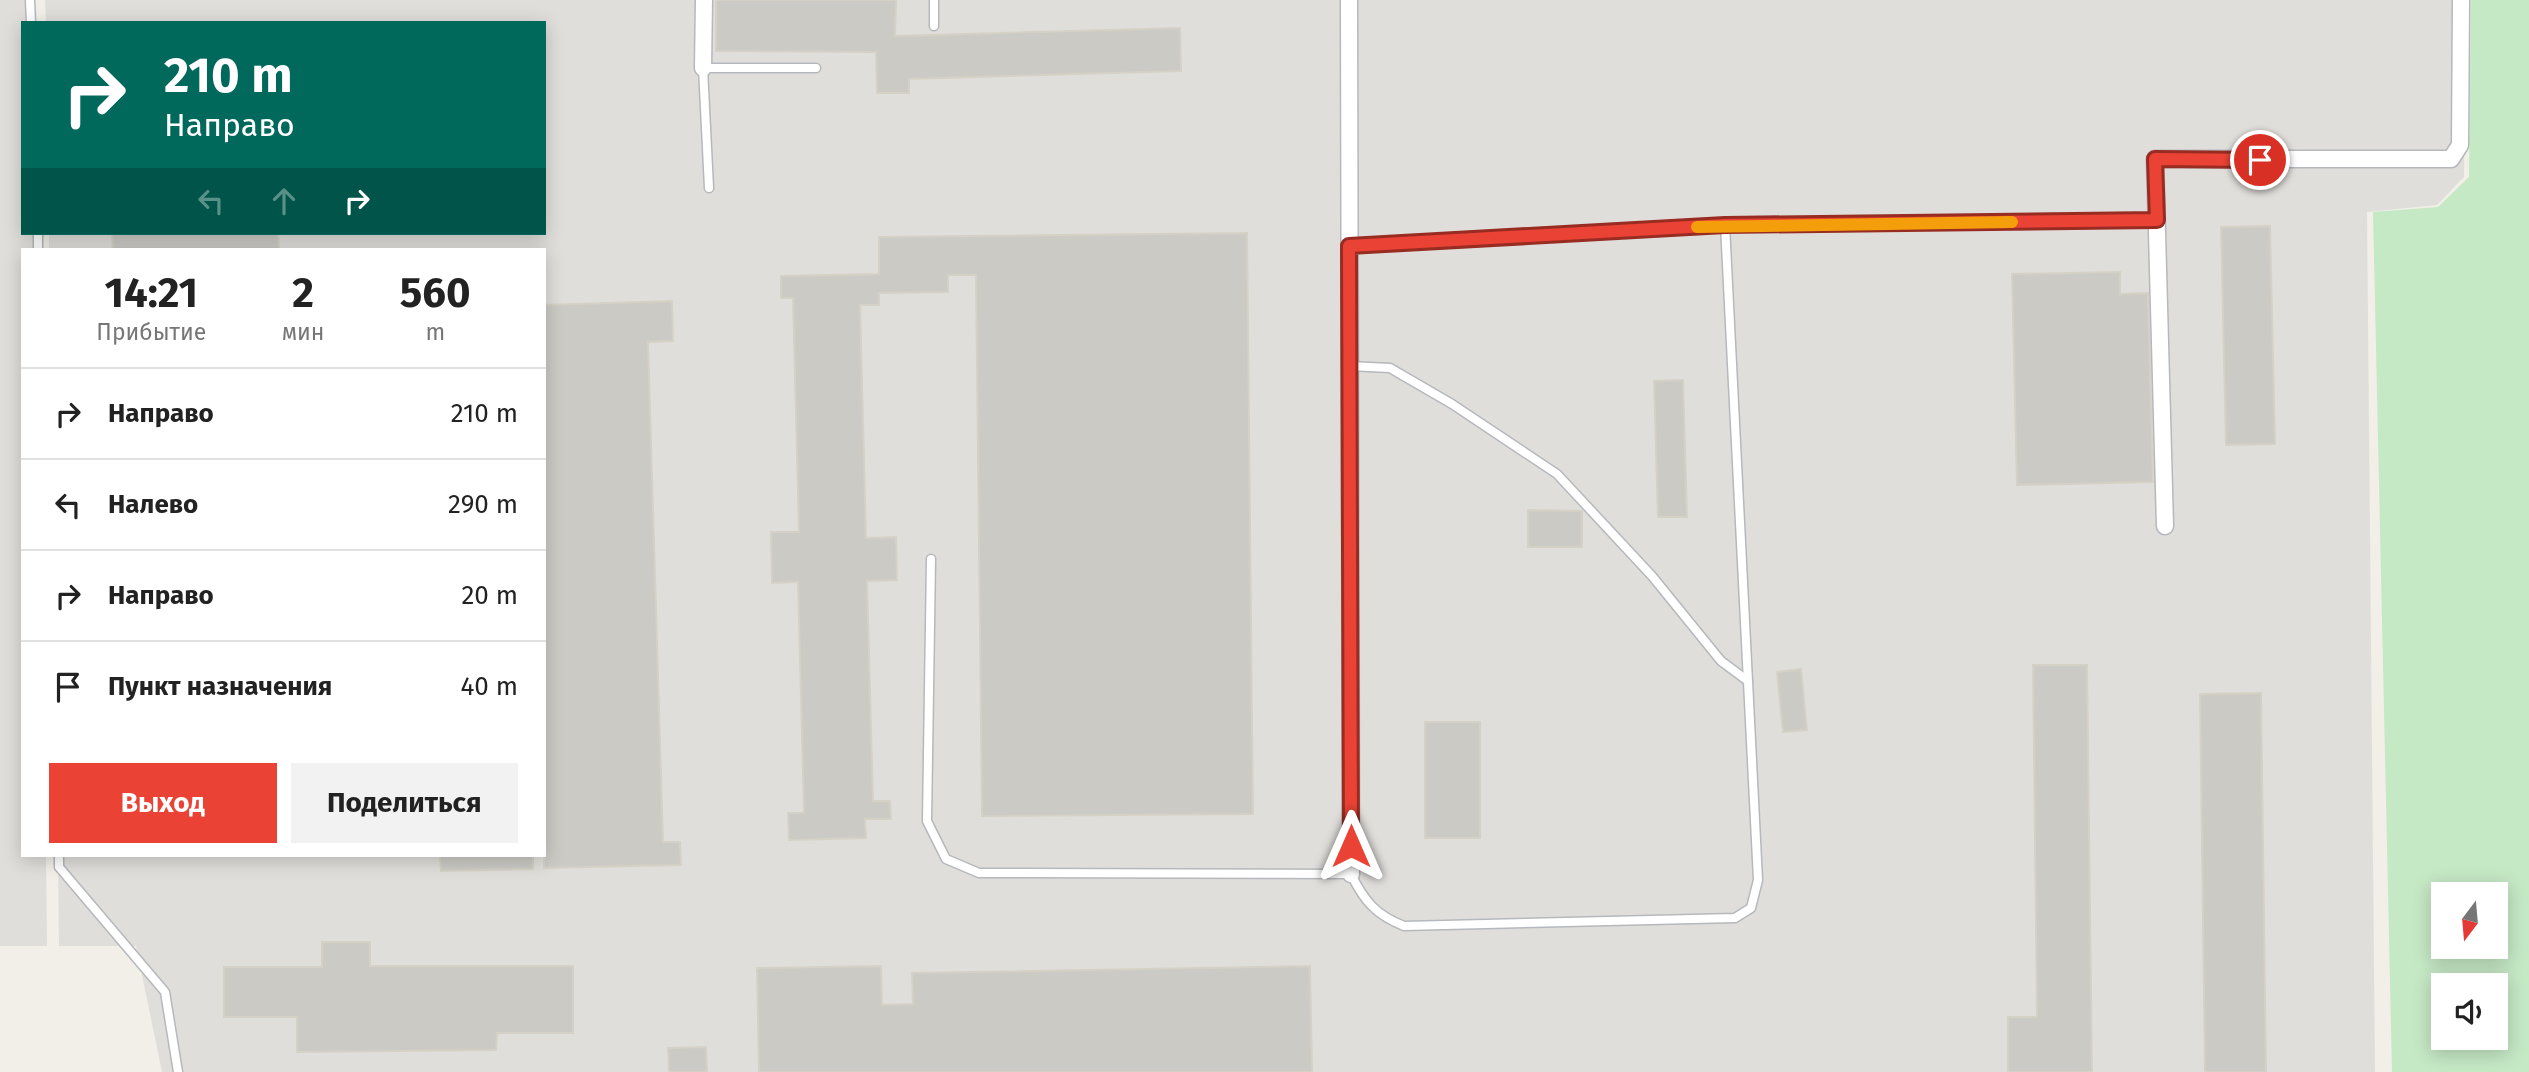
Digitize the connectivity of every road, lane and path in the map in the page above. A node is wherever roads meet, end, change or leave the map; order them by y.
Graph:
1 (30, 0) edge
2 (704, 0) edge
3 (934, 0) edge
4 (1349, 0) edge
5 (2461, 0) edge
6 (31, 21) edge
7 (934, 26) dead end
8 (703, 68) junction
9 (816, 68) dead end
10 (709, 188) dead end
11 (2157, 220) junction
12 (1725, 225) junction
13 (1349, 246) junction
14 (1349, 366) junction
15 (2165, 526) dead end
16 (931, 559) dead end
17 (1748, 681) junction
18 (58, 857) edge
19 (1351, 874) junction
20 (178, 1072) edge

1 - 6 lane
2 - 8 street
3 - 7 lane
4 - 13 street
5 - 11 street
8 - 9 lane
8 - 10 lane
11 - 12 lane
11 - 15 street
12 - 13 lane
12 - 17 lane
13 - 14 street
14 - 17 lane
14 - 19 street
16 - 19 lane
17 - 19 lane
18 - 20 lane

